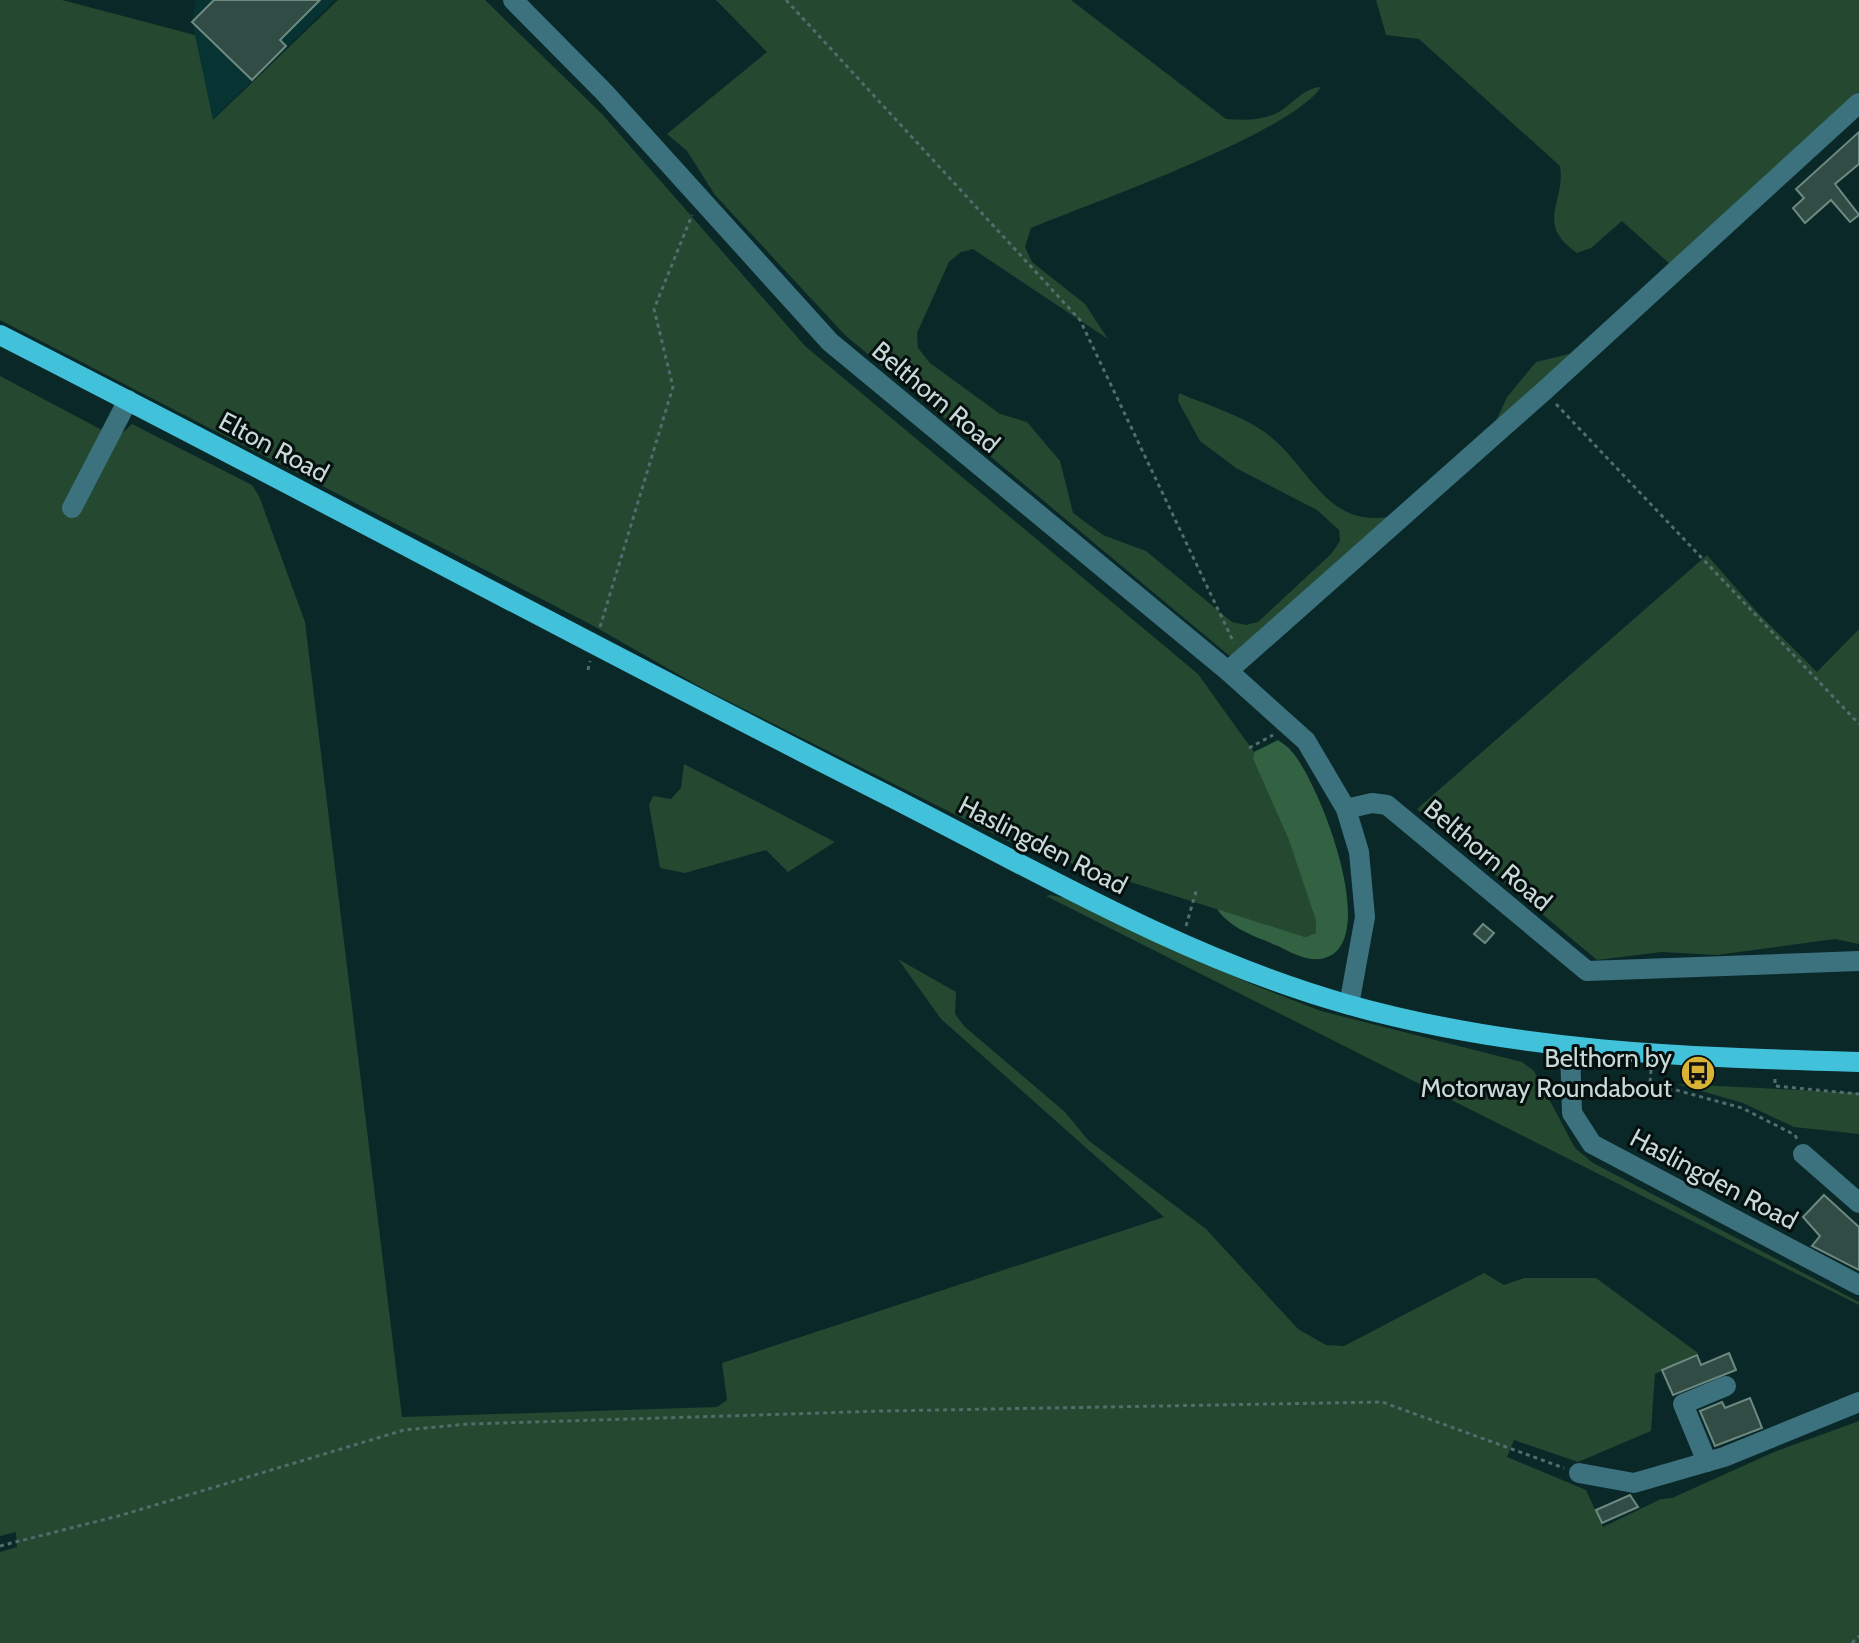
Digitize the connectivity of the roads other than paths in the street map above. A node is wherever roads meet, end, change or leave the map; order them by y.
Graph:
1 (526, 4) edge
2 (1859, 103) edge
3 (0, 335) edge
4 (128, 400) junction
5 (72, 508) dead end
6 (521, 608) joint
7 (1234, 664) junction
8 (1346, 809) junction
9 (1859, 961) edge
10 (1349, 1005) junction
11 (1570, 1049) junction
12 (1859, 1062) edge
13 (1803, 1154) road end
14 (1859, 1203) edge
15 (1859, 1285) edge
16 (1726, 1386) dead end
17 (1859, 1402) edge
18 (1716, 1460) junction
19 (1579, 1473) road end

1 - 7 street, Belthorn Road
2 - 7 street
3 - 4 main road, Elton Road
4 - 5 street
4 - 6 main road, Elton Road
6 - 10 main road, Haslingden Road
7 - 8 street, Belthorn Road
8 - 9 street, Belthorn Road
8 - 10 street, Belthorn Road
10 - 11 main road, Haslingden Road
11 - 12 main road, Haslingden Road
11 - 15 street, Haslingden Road
13 - 14 street
16 - 18 street
17 - 18 street
18 - 19 street

